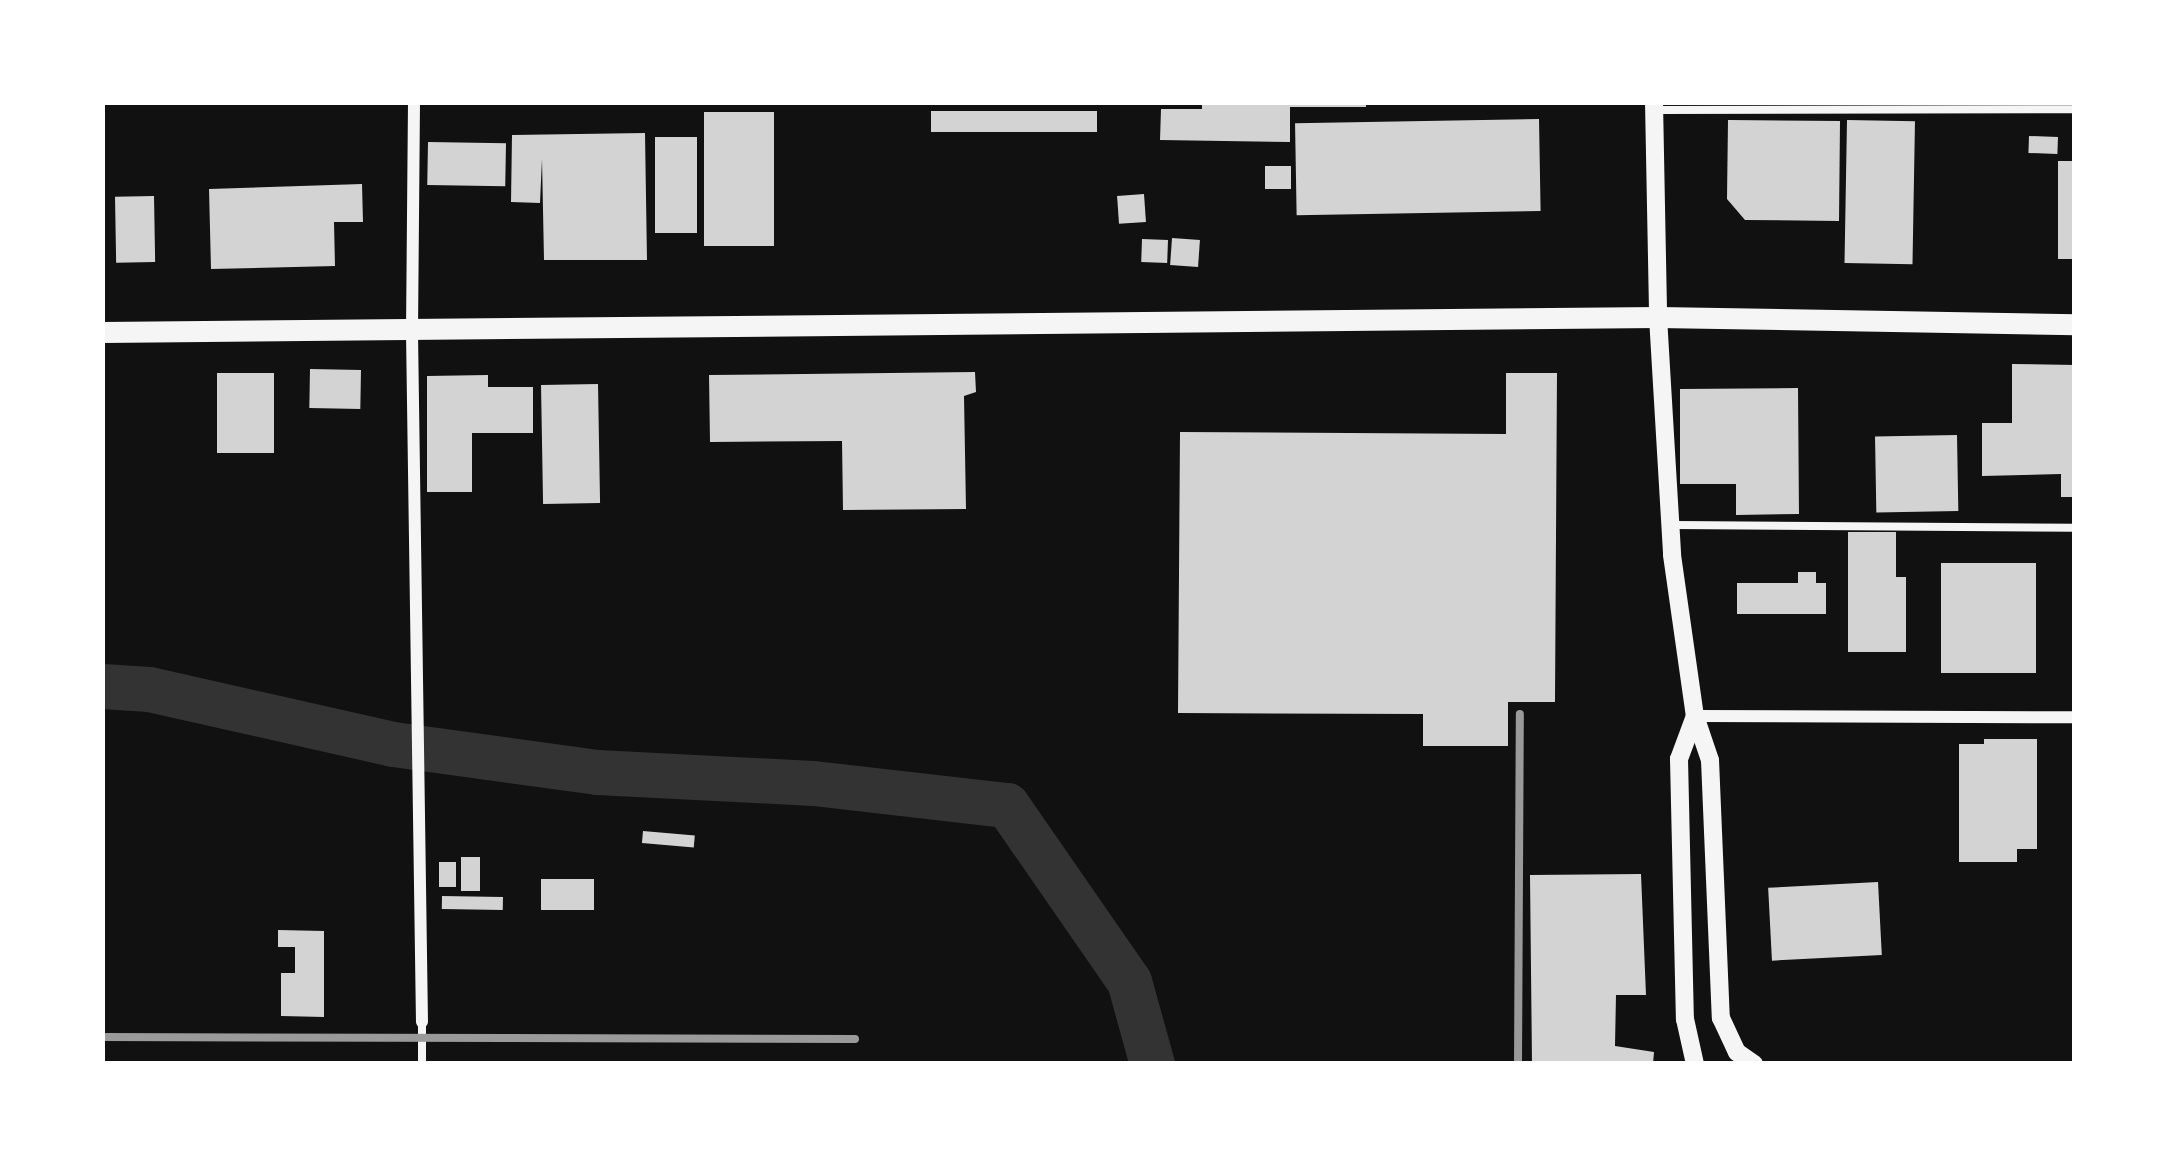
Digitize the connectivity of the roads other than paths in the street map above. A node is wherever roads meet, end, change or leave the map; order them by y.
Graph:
1 (414, 102) edge
2 (1654, 106) edge
3 (2075, 109) edge
4 (1658, 317) junction
5 (2075, 324) edge
6 (102, 332) edge
7 (412, 333) junction
8 (1673, 525) junction
9 (2075, 528) edge
10 (1695, 716) junction
11 (2075, 717) edge
12 (422, 1022) joint
13 (1692, 1059) edge
14 (422, 1064) edge
15 (1754, 1064) edge

1 - 7 street
2 - 3 lane
2 - 4 street
4 - 5 main road
4 - 7 main road
4 - 8 street
6 - 7 main road
7 - 12 street
8 - 9 lane
8 - 10 street
10 - 11 street
10 - 13 street
10 - 15 street
12 - 14 lane

